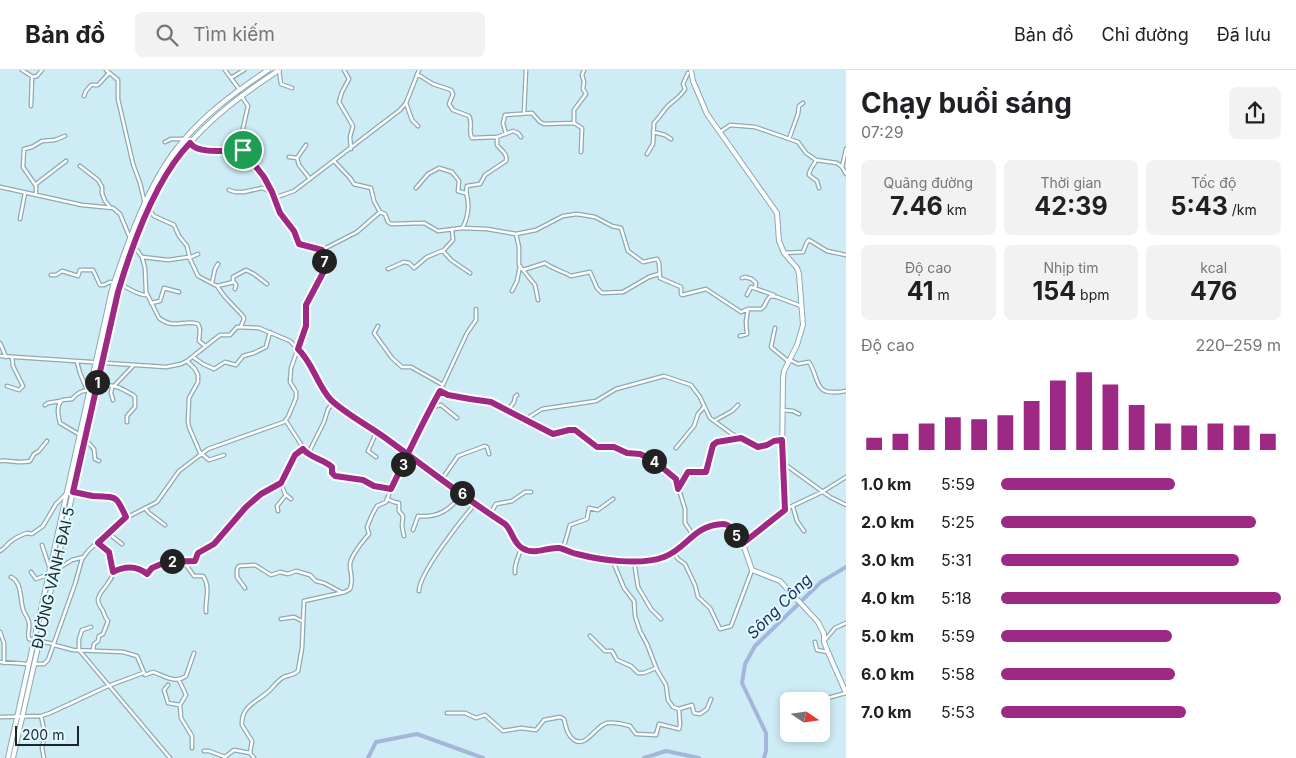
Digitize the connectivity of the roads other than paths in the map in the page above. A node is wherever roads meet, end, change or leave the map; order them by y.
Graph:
1 (22, 70) edge
2 (42, 70) edge
3 (106, 70) edge
4 (225, 70) edge
5 (244, 70) edge
6 (268, 70) edge
7 (279, 70) edge
8 (344, 70) edge
9 (418, 70) edge
10 (526, 70) edge
11 (584, 70) edge
12 (684, 70) edge
13 (690, 72) edge
14 (109, 73) junction
15 (417, 74) junction
16 (32, 76) junction
17 (231, 78) junction
18 (292, 88) dead end
19 (239, 90) junction
20 (241, 95) junction
21 (84, 96) dead end
22 (406, 103) junction
23 (803, 103) dead end
24 (31, 106) dead end
25 (524, 113) junction
26 (574, 123) junction
27 (418, 126) dead end
28 (653, 132) junction
29 (720, 132) junction
30 (506, 134) junction
31 (65, 136) dead end
32 (497, 137) junction
33 (521, 137) dead end
34 (185, 139) junction
35 (671, 139) dead end
36 (788, 139) junction
37 (165, 142) dead end
38 (190, 143) junction
39 (306, 145) dead end
40 (351, 149) junction
41 (846, 149) edge
42 (243, 150) junction
43 (581, 152) dead end
44 (647, 154) dead end
45 (289, 157) dead end
46 (297, 158) junction
47 (816, 160) junction
48 (66, 161) dead end
49 (334, 161) junction
50 (80, 166) dead end
51 (842, 167) junction
52 (846, 174) edge
53 (310, 179) junction
54 (36, 184) junction
55 (0, 187) edge
56 (416, 188) dead end
57 (819, 188) dead end
58 (229, 190) dead end
59 (272, 192) junction
60 (24, 193) junction
61 (465, 193) junction
62 (36, 195) junction
63 (274, 198) junction
64 (145, 204) junction
65 (110, 207) junction
66 (149, 210) junction
67 (380, 212) junction
68 (20, 219) dead end
69 (462, 228) junction
70 (452, 229) junction
71 (516, 234) junction
72 (130, 239) junction
73 (134, 246) junction
74 (322, 250) junction
75 (443, 251) junction
76 (784, 253) junction
77 (198, 254) dead end
78 (846, 255) edge
79 (142, 257) junction
80 (189, 258) junction
81 (218, 264) dead end
82 (520, 266) junction
83 (388, 269) dead end
84 (523, 270) junction
85 (470, 273) dead end
86 (659, 274) junction
87 (50, 275) dead end
88 (742, 278) dead end
89 (233, 282) junction
90 (114, 283) junction
91 (212, 283) junction
92 (267, 284) dead end
93 (120, 285) junction
94 (217, 286) junction
95 (755, 288) junction
96 (235, 289) dead end
97 (512, 291) dead end
98 (179, 292) dead end
99 (147, 295) junction
100 (747, 295) dead end
101 (777, 297) junction
102 (538, 300) dead end
103 (152, 303) junction
104 (801, 306) junction
105 (476, 309) dead end
106 (748, 310) junction
107 (241, 326) junction
108 (378, 326) dead end
109 (775, 328) dead end
110 (270, 332) junction
111 (740, 336) dead end
112 (0, 343) edge
113 (205, 346) junction
114 (298, 349) junction
115 (0, 356) edge
116 (6, 357) junction
117 (12, 357) junction
118 (193, 357) junction
119 (187, 361) junction
120 (790, 361) junction
121 (77, 362) junction
122 (96, 363) junction
123 (102, 364) junction
124 (133, 366) junction
125 (443, 385) junction
126 (7, 386) dead end
127 (114, 386) junction
128 (96, 390) junction
129 (88, 391) junction
130 (440, 391) junction
131 (846, 391) edge
132 (517, 395) dead end
133 (113, 400) dead end
134 (60, 401) junction
135 (334, 402) junction
136 (46, 405) dead end
137 (738, 405) dead end
138 (704, 407) junction
139 (431, 408) junction
140 (508, 410) junction
141 (782, 410) junction
142 (799, 414) dead end
143 (456, 418) dead end
144 (524, 419) junction
145 (286, 420) junction
146 (127, 422) dead end
147 (714, 422) junction
148 (377, 432) junction
149 (80, 435) junction
150 (741, 438) junction
151 (84, 439) junction
152 (782, 440) junction
153 (47, 441) dead end
154 (676, 448) dead end
155 (303, 449) junction
156 (202, 454) junction
157 (308, 454) junction
158 (408, 454) junction
159 (489, 454) dead end
160 (224, 455) dead end
161 (376, 458) dead end
162 (0, 461) edge
163 (99, 461) dead end
164 (782, 463) junction
165 (846, 477) edge
166 (442, 479) junction
167 (281, 483) junction
168 (391, 489) junction
169 (678, 489) junction
170 (73, 492) junction
171 (531, 492) dead end
172 (822, 492) junction
173 (67, 493) junction
174 (462, 494) junction
175 (286, 495) junction
176 (291, 499) dead end
177 (387, 499) junction
178 (614, 500) dead end
179 (475, 504) junction
180 (846, 505) edge
181 (793, 507) junction
182 (145, 508) junction
183 (785, 510) junction
184 (278, 511) dead end
185 (490, 514) junction
186 (126, 517) junction
187 (165, 525) dead end
188 (413, 530) dead end
189 (804, 531) dead end
190 (108, 532) junction
191 (693, 534) junction
192 (404, 536) dead end
193 (98, 543) junction
194 (122, 544) dead end
195 (742, 544) junction
196 (42, 546) dead end
197 (521, 548) junction
198 (563, 549) junction
199 (0, 551) edge
200 (673, 552) junction
201 (84, 556) junction
202 (612, 559) junction
203 (634, 561) junction
204 (184, 562) junction
205 (50, 567) junction
206 (55, 570) junction
207 (752, 570) junction
208 (31, 572) dead end
209 (113, 572) junction
210 (515, 573) dead end
211 (49, 574) junction
212 (11, 577) dead end
213 (245, 588) dead end
214 (419, 591) dead end
215 (342, 593) junction
216 (206, 612) dead end
217 (661, 619) dead end
218 (281, 620) dead end
219 (302, 621) junction
220 (846, 623) edge
221 (91, 627) dead end
222 (0, 632) edge
223 (590, 636) dead end
224 (34, 640) junction
225 (39, 641) junction
226 (824, 641) junction
227 (815, 642) dead end
228 (54, 645) junction
229 (79, 650) junction
230 (93, 650) junction
231 (828, 652) junction
232 (194, 653) dead end
233 (0, 662) edge
234 (4, 663) junction
235 (29, 664) junction
236 (34, 664) junction
237 (656, 668) junction
238 (143, 673) junction
239 (180, 680) junction
240 (168, 685) dead end
241 (108, 686) junction
242 (846, 693) edge
243 (830, 697) edge
244 (711, 699) dead end
245 (180, 705) junction
246 (679, 709) junction
247 (446, 713) dead end
248 (41, 716) junction
249 (0, 717) edge
250 (17, 717) junction
251 (23, 717) junction
252 (192, 748) dead end
253 (204, 752) dead end
254 (250, 753) junction
255 (8, 758) edge
256 (13, 758) edge
257 (44, 758) edge
258 (170, 758) edge
259 (254, 758) edge

1 - 16 street
2 - 16 street
3 - 14 street
4 - 17 street
5 - 17 street
6 - 19 main road, ĐƯỜNG VÀNH ĐAI 5
7 - 18 street
7 - 20 main road, ĐƯỜNG VÀNH ĐAI 5
8 - 40 street
9 - 15 street
10 - 25 street
11 - 26 street
12 - 13 street
13 - 28 street
13 - 29 main road
14 - 21 street
14 - 64 street
15 - 22 street
15 - 32 street
16 - 24 street
17 - 19 street
19 - 34 main road, ĐƯỜNG VÀNH ĐAI 5
20 - 38 main road, ĐƯỜNG VÀNH ĐAI 5
20 - 42 street
22 - 27 street
22 - 40 street
23 - 36 street
25 - 26 street
25 - 30 street
26 - 43 street
28 - 35 street
28 - 44 street
29 - 36 street
29 - 76 main road
30 - 32 street
30 - 33 street
31 - 54 street
32 - 61 street
34 - 37 street
34 - 64 main road, ĐƯỜNG VÀNH ĐAI 5
36 - 47 street
38 - 42 street
38 - 66 main road, ĐƯỜNG VÀNH ĐAI 5
39 - 46 street
40 - 49 street
41 - 51 street
42 - 59 street
45 - 46 street
46 - 53 street
47 - 51 street
47 - 57 street
48 - 54 street
49 - 53 street
49 - 67 street
50 - 65 street
51 - 52 street
53 - 63 street
54 - 62 street
55 - 60 street
56 - 61 street
58 - 59 street
59 - 63 street
60 - 62 street
60 - 68 street
61 - 69 street
62 - 65 street
63 - 74 street
64 - 66 street
64 - 72 main road, ĐƯỜNG VÀNH ĐAI 5
65 - 72 street
66 - 73 main road, ĐƯỜNG VÀNH ĐAI 5
66 - 80 street
67 - 70 street
67 - 74 street
69 - 70 street
69 - 71 street
70 - 75 street
71 - 82 street
71 - 86 street
72 - 90 main road, ĐƯỜNG VÀNH ĐAI 5
73 - 79 street
73 - 93 main road, ĐƯỜNG VÀNH ĐAI 5
74 - 114 street
75 - 83 street
75 - 85 street
76 - 78 street
76 - 104 main road
77 - 80 street
79 - 80 street
79 - 99 street
80 - 91 street
81 - 91 street
82 - 84 street
82 - 97 street
84 - 86 street
84 - 102 street
86 - 106 street
87 - 90 street
88 - 95 street
89 - 92 street
89 - 94 street
89 - 96 street
90 - 122 main road, ĐƯỜNG VÀNH ĐAI 5
91 - 94 street
93 - 99 street
93 - 123 main road, ĐƯỜNG VÀNH ĐAI 5
94 - 107 street
95 - 100 street
95 - 101 street
98 - 103 street
99 - 103 street
101 - 104 street
101 - 106 street
103 - 113 street
104 - 120 main road
105 - 125 street
106 - 111 street
107 - 110 street
107 - 113 street
108 - 125 street
109 - 120 street
110 - 114 street
110 - 118 street
112 - 116 street
113 - 118 street
114 - 135 street
114 - 145 street
115 - 116 street
116 - 117 street
117 - 121 street
117 - 126 street
118 - 119 street
119 - 124 street
119 - 156 street
120 - 131 street
120 - 141 main road
121 - 122 street
121 - 129 street
122 - 123 street
122 - 129 main road, ĐƯỜNG VÀNH ĐAI 5
123 - 124 street
123 - 128 main road, ĐƯỜNG VÀNH ĐAI 5
124 - 127 street
125 - 130 street
127 - 128 street
127 - 133 street
127 - 146 street
128 - 151 main road, ĐƯỜNG VÀNH ĐAI 5
129 - 134 street
129 - 149 main road, ĐƯỜNG VÀNH ĐAI 5
130 - 139 street
130 - 140 street
132 - 140 street
134 - 136 street
134 - 149 street
135 - 148 street
135 - 157 street
137 - 147 street
138 - 144 street
138 - 147 street
138 - 154 street
139 - 143 street
139 - 158 street
140 - 144 street
141 - 142 street
141 - 152 main road
144 - 169 street
145 - 155 street
145 - 156 street
147 - 150 street
148 - 158 street
148 - 161 street
149 - 173 main road, ĐƯỜNG VÀNH ĐAI 5
150 - 152 street
150 - 169 street
151 - 163 street
151 - 170 main road, ĐƯỜNG VÀNH ĐAI 5
152 - 164 main road
153 - 162 street
155 - 157 street
155 - 167 street
156 - 160 street
156 - 182 street
157 - 168 street
158 - 166 street
158 - 168 street
159 - 166 street
164 - 172 street
164 - 183 main road
165 - 172 street
166 - 174 street
167 - 175 street
167 - 204 street
168 - 177 street
169 - 191 street
170 - 173 street
170 - 186 street
170 - 206 main road, ĐƯỜNG VÀNH ĐAI 5
171 - 185 street
172 - 180 street
172 - 181 street
173 - 199 street
173 - 205 main road, ĐƯỜNG VÀNH ĐAI 5
174 - 179 street
174 - 188 street
175 - 176 street
175 - 184 street
177 - 192 street
177 - 215 street
178 - 198 street
179 - 185 street
179 - 214 street
181 - 183 street
181 - 189 street
182 - 186 street
182 - 187 street
183 - 195 main road
185 - 197 street
186 - 190 street
190 - 193 street
190 - 194 street
191 - 195 street
191 - 200 street
193 - 201 street
193 - 209 street
195 - 207 main road
196 - 205 street
197 - 198 street
197 - 210 street
198 - 202 street
200 - 203 street
200 - 207 street
201 - 206 street
201 - 228 street
202 - 203 street
202 - 237 street
203 - 217 street
204 - 209 street
204 - 216 street
205 - 211 main road, ĐƯỜNG VÀNH ĐAI 5
206 - 225 main road, ĐƯỜNG VÀNH ĐAI 5
207 - 226 main road
208 - 211 street
209 - 230 street
211 - 224 main road, ĐƯỜNG VÀNH ĐAI 5
212 - 224 street
213 - 215 street
215 - 219 street
218 - 219 street
219 - 254 street
220 - 226 street
221 - 229 street
222 - 234 street
223 - 237 street
224 - 235 main road, ĐƯỜNG VÀNH ĐAI 5
225 - 228 street
225 - 236 main road, ĐƯỜNG VÀNH ĐAI 5
226 - 231 main road
227 - 231 street
228 - 229 street
228 - 236 street
229 - 230 street
229 - 241 street
230 - 238 street
231 - 242 main road
232 - 239 street
233 - 234 street
234 - 235 street
235 - 250 main road, ĐƯỜNG VÀNH ĐAI 5
236 - 251 main road, ĐƯỜNG VÀNH ĐAI 5
237 - 246 street
238 - 239 street
238 - 241 street
239 - 245 street
240 - 245 street
241 - 248 street
241 - 258 street
242 - 243 street
244 - 246 street
245 - 252 street
246 - 247 street
248 - 251 street
248 - 257 street
249 - 250 street
250 - 251 street
250 - 255 main road, ĐƯỜNG VÀNH ĐAI 5
251 - 256 main road, ĐƯỜNG VÀNH ĐAI 5
253 - 254 street
254 - 259 street

